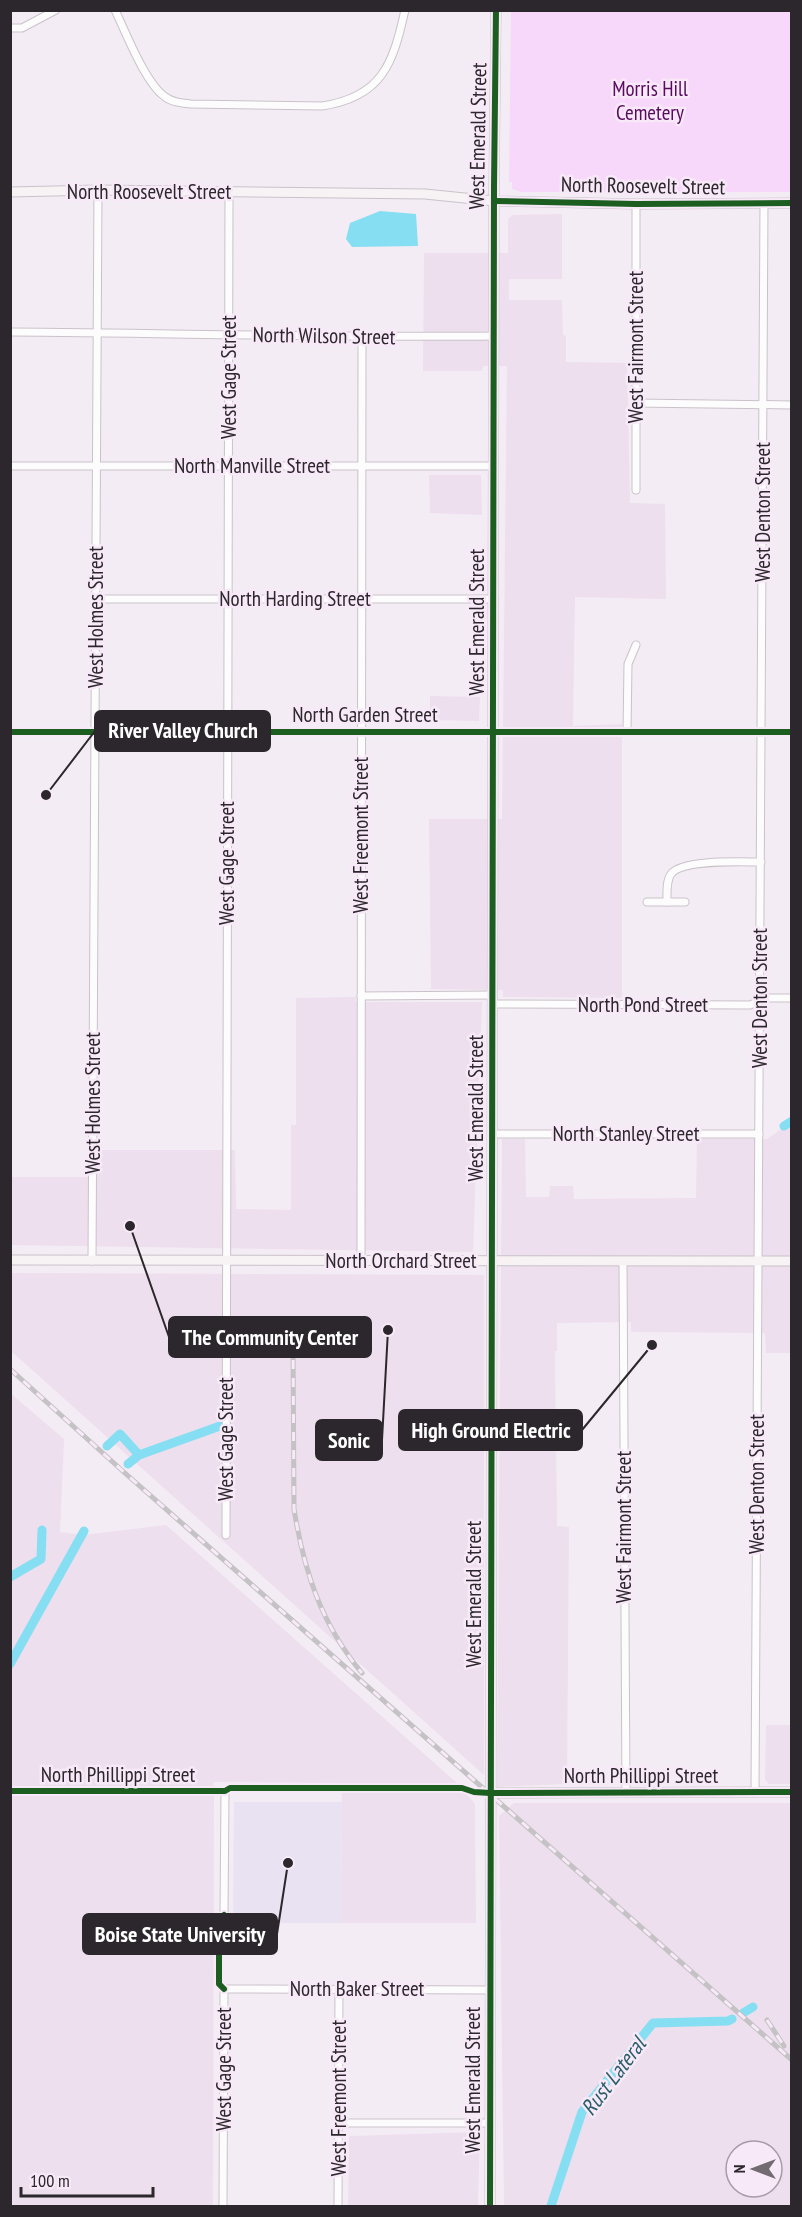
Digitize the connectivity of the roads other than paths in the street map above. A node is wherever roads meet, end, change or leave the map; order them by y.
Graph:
1 (56, 10) edge
2 (115, 10) edge
3 (405, 10) edge
4 (496, 10) edge
5 (10, 28) edge
6 (98, 190) junction
7 (10, 192) edge
8 (229, 192) junction
9 (494, 201) junction
10 (764, 203) junction
11 (792, 203) edge
12 (636, 204) junction
13 (10, 332) edge
14 (97, 332) junction
15 (229, 335) junction
16 (494, 336) junction
17 (362, 337) junction
18 (636, 403) junction
19 (763, 405) junction
20 (792, 405) edge
21 (10, 466) edge
22 (97, 466) junction
23 (229, 466) junction
24 (362, 466) junction
25 (494, 466) junction
26 (636, 490) dead end
27 (96, 599) junction
28 (228, 599) junction
29 (362, 599) junction
30 (494, 599) junction
31 (636, 645) dead end
32 (10, 732) edge
33 (96, 732) junction
34 (228, 732) junction
35 (361, 732) junction
36 (493, 732) junction
37 (627, 732) junction
38 (761, 732) junction
39 (792, 732) edge
40 (761, 862) junction
41 (647, 902) dead end
42 (667, 902) junction
43 (686, 902) dead end
44 (361, 996) junction
45 (792, 998) edge
46 (492, 999) junction
47 (760, 1001) junction
48 (492, 1134) junction
49 (759, 1134) junction
50 (10, 1260) edge
51 (492, 1260) junction
52 (92, 1261) junction
53 (226, 1261) junction
54 (361, 1261) junction
55 (623, 1261) junction
56 (758, 1262) junction
57 (792, 1262) edge
58 (226, 1534) dead end
59 (10, 1791) edge
60 (626, 1792) junction
61 (755, 1792) junction
62 (792, 1792) edge
63 (490, 1793) junction
64 (224, 1915) dead end
65 (224, 1989) joint
66 (339, 1989) junction
67 (489, 1990) junction
68 (339, 2123) junction
69 (489, 2123) junction
70 (224, 2206) edge
71 (338, 2206) edge
72 (490, 2206) edge

1 - 5 street
2 - 3 street
4 - 9 street, West Emerald Street
6 - 7 street, North Roosevelt Street
6 - 8 street, North Roosevelt Street
6 - 14 street, West Holmes Street
8 - 9 street, North Roosevelt Street
8 - 15 street, West Gage Street
9 - 12 street, North Roosevelt Street
9 - 16 street, West Emerald Street
10 - 11 street, North Roosevelt Street
10 - 12 street, North Roosevelt Street
10 - 19 street, West Denton Street
12 - 18 street, West Fairmont Street
13 - 14 street, North Wilson Street
14 - 15 street, North Wilson Street
14 - 22 street, West Holmes Street
15 - 17 street, North Wilson Street
15 - 23 street, West Gage Street
16 - 17 street, North Wilson Street
16 - 25 street, West Emerald Street
17 - 24 street, West Freemont Street
18 - 19 street
18 - 26 street, West Fairmont Street
19 - 20 street
19 - 38 street, West Denton Street
21 - 22 street, North Manville Street
22 - 23 street, North Manville Street
22 - 27 street, West Holmes Street
23 - 24 street, North Manville Street
23 - 28 street, West Gage Street
24 - 25 street, North Manville Street
24 - 29 street, West Freemont Street
25 - 30 street, West Emerald Street
27 - 28 street, North Harding Street
27 - 33 street, West Holmes Street
28 - 29 street, North Harding Street
28 - 34 street, West Gage Street
29 - 30 street, North Harding Street
29 - 35 street, West Freemont Street
30 - 36 street, West Emerald Street
31 - 37 street
32 - 33 street, North Garden Street
33 - 34 street, North Garden Street
33 - 52 street, West Holmes Street
34 - 35 street, North Garden Street
34 - 53 street, West Gage Street
35 - 36 street, North Garden Street
35 - 44 street, West Freemont Street
36 - 37 street, North Garden Street
36 - 46 street, West Emerald Street
37 - 38 street, North Garden Street
38 - 39 street, North Garden Street
38 - 40 street, West Denton Street
40 - 42 street
40 - 47 street, West Denton Street
41 - 42 street
42 - 43 street
44 - 46 street, North Pond Street
44 - 54 street, West Freemont Street
45 - 47 street, North Pond Street
46 - 47 street, North Pond Street
46 - 48 street, West Emerald Street
47 - 49 street, West Denton Street
48 - 49 street, North Stanley Street
48 - 51 street, West Emerald Street
49 - 56 street, West Denton Street
50 - 52 street, North Orchard Street
51 - 54 street, North Orchard Street
51 - 55 street, North Orchard Street
51 - 63 street, West Emerald Street
52 - 53 street, North Orchard Street
53 - 54 street, North Orchard Street
53 - 58 street, West Gage Street
55 - 56 street, North Orchard Street
55 - 60 street, West Fairmont Street
56 - 57 street, North Orchard Street
56 - 61 street, West Denton Street
59 - 64 street, North Phillippi Street
60 - 61 street, North Phillippi Street
60 - 63 street, North Phillippi Street
61 - 62 street, North Phillippi Street
63 - 67 street, West Emerald Street
65 - 66 street, North Baker Street
65 - 70 street, West Gage Street
66 - 67 street, North Baker Street
66 - 68 street, West Freemont Street
67 - 69 street, West Emerald Street
68 - 69 street
68 - 71 street, West Freemont Street
69 - 72 street, West Emerald Street

